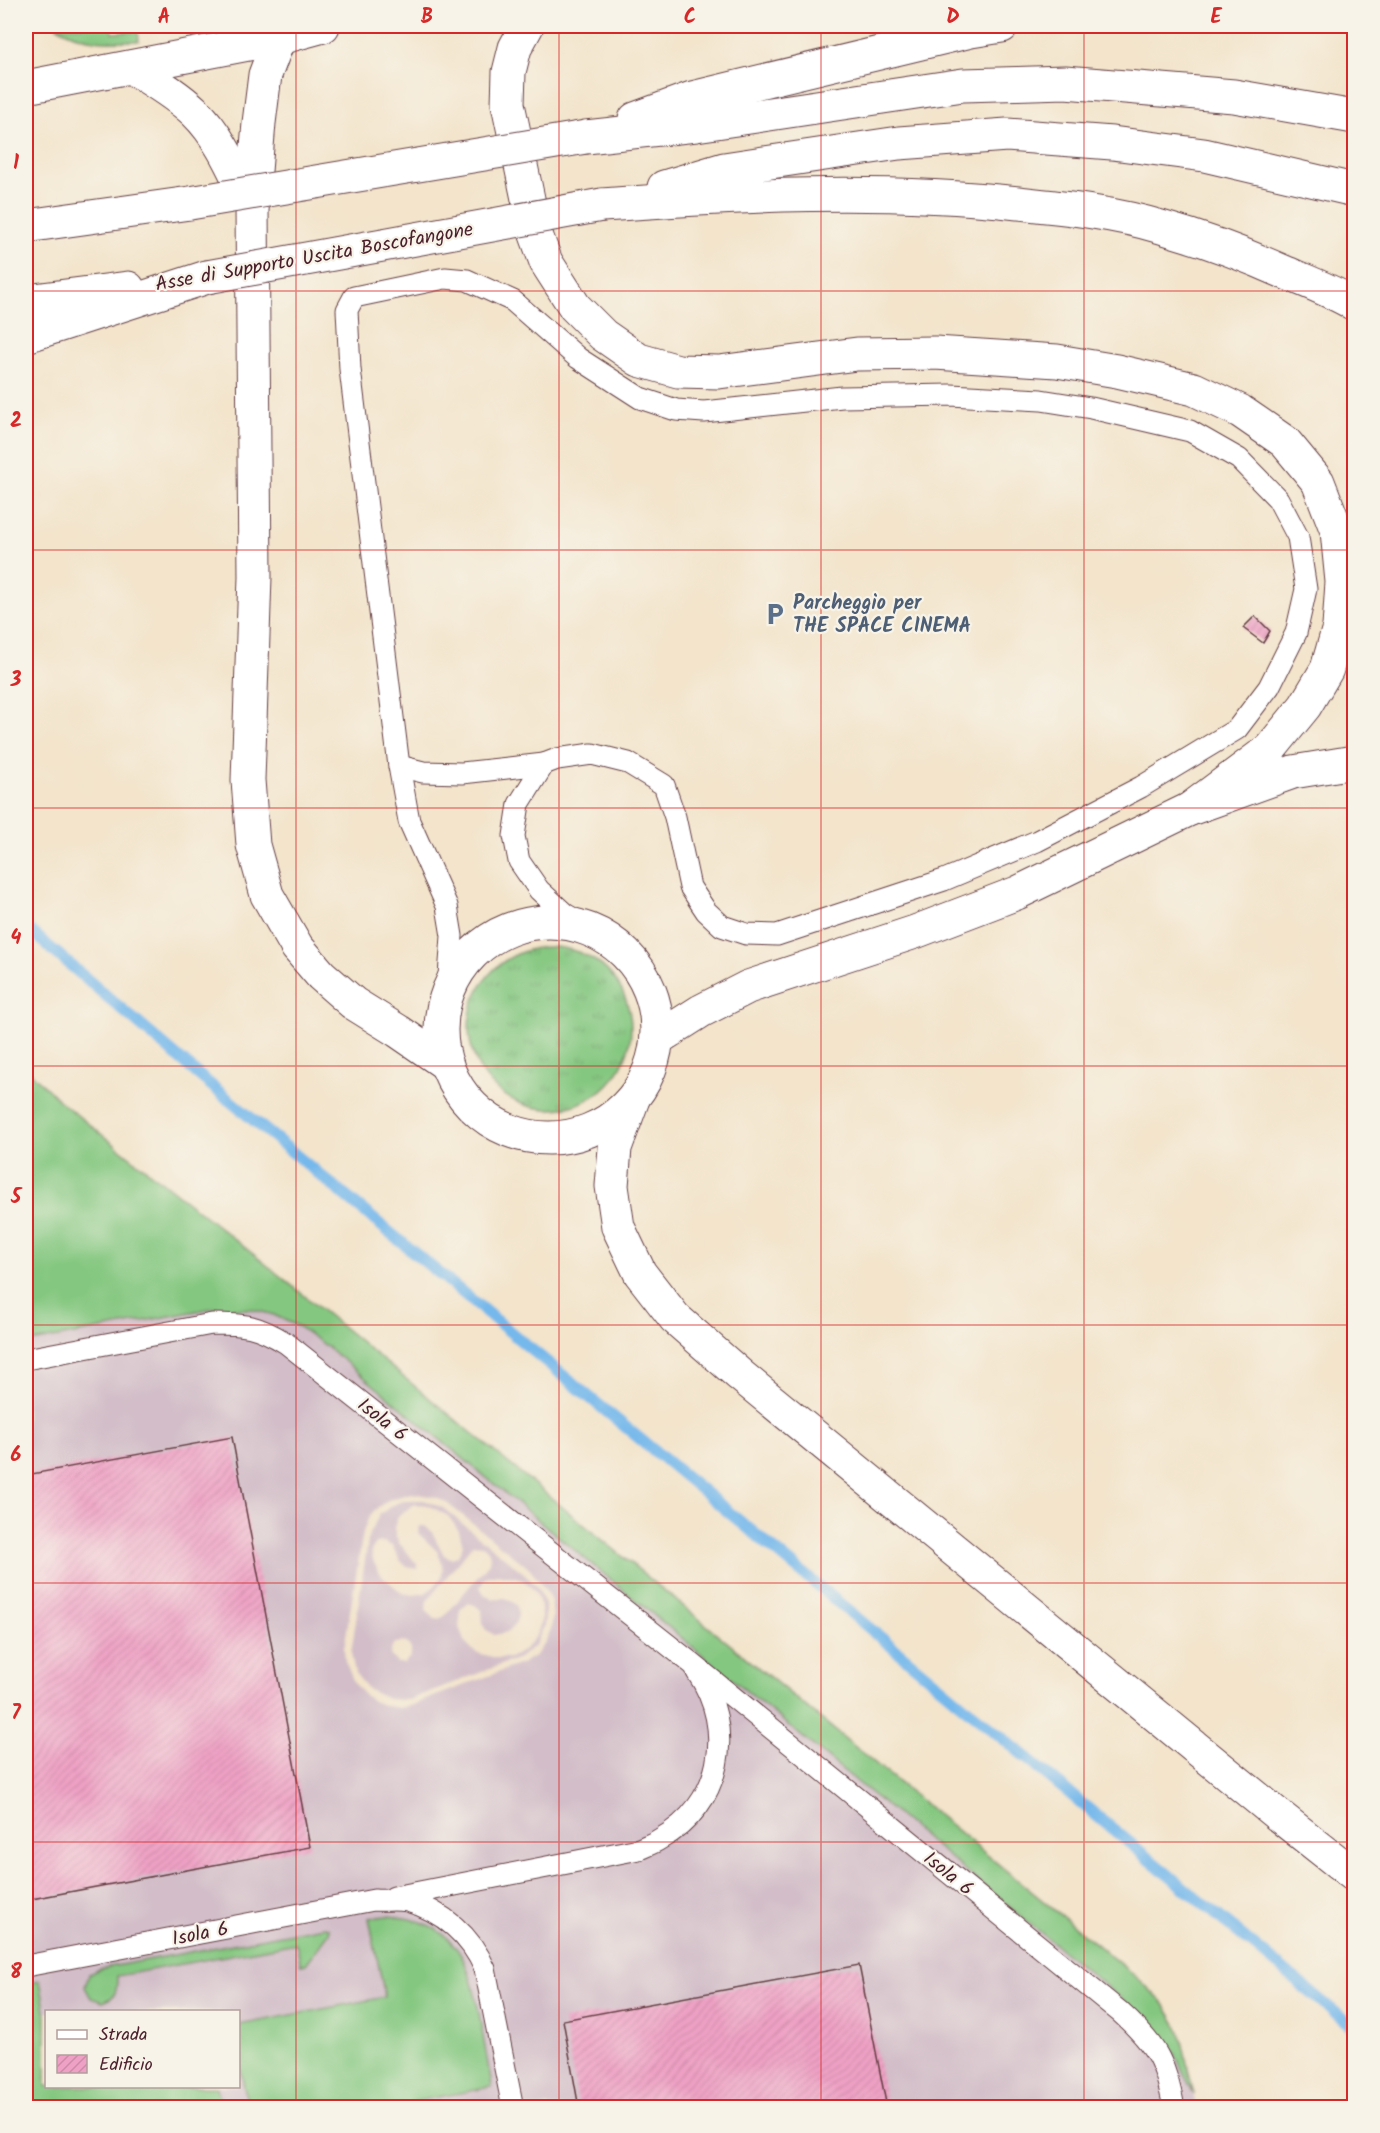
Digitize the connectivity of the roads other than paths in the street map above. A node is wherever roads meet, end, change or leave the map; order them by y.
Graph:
1 (323, 26) edge
2 (527, 26) edge
3 (1002, 26) edge
4 (279, 38) junction
5 (131, 67) junction
6 (26, 87) edge
7 (1354, 117) edge
8 (586, 137) junction
9 (1354, 190) edge
10 (602, 206) junction
11 (252, 207) junction
12 (26, 226) edge
13 (207, 277) junction
14 (26, 301) edge
15 (1354, 304) edge
16 (26, 336) edge
17 (1354, 762) edge
18 (544, 764) junction
19 (399, 766) junction
20 (1190, 809) junction
21 (595, 931) junction
22 (448, 988) junction
23 (657, 1039) junction
24 (446, 1064) junction
25 (633, 1098) junction
26 (26, 1359) edge
27 (690, 1662) junction
28 (1354, 1875) edge
29 (374, 1900) junction
30 (26, 1966) edge
31 (513, 2108) edge
32 (1174, 2108) edge

1 - 4 main road
2 - 20 main road
3 - 8 main road
4 - 5 main road
4 - 11 main road
5 - 6 main road
5 - 11 main road
7 - 8 main road
8 - 12 main road, bridge
9 - 10 main road
10 - 13 main road, Asse di Supporto Uscita Boscofangone, bridge
10 - 15 main road
11 - 24 main road
13 - 14 main road, Asse di Supporto Uscita Boscofangone
13 - 16 main road
17 - 20 main road
18 - 19 lane
18 - 19 lane
18 - 21 lane
19 - 22 lane
20 - 23 main road
21 - 22 main road
21 - 23 main road
22 - 24 main road
23 - 25 main road
24 - 25 main road
25 - 28 main road
26 - 27 lane, Isola 6
27 - 29 lane, Isola 6
27 - 32 lane, Isola 6
29 - 30 lane, Isola 6
29 - 31 lane, Isola 6

